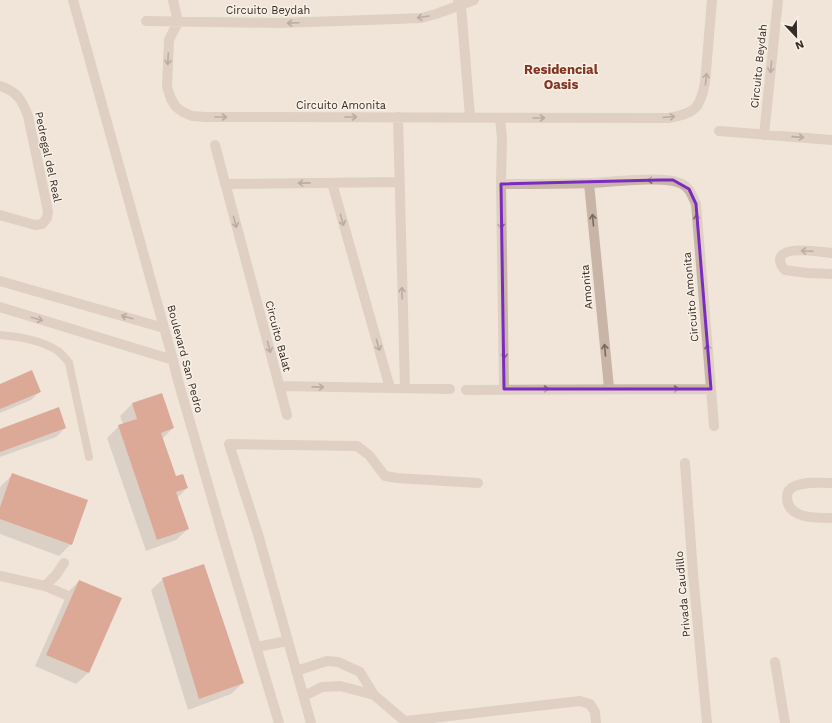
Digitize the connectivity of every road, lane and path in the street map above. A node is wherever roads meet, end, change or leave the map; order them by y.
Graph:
1 (73, 0) edge
2 (173, 0) edge
3 (474, 0) edge
4 (712, 0) edge
5 (778, 0) edge
6 (459, 3) edge
7 (146, 21) dead end
8 (178, 22) junction
9 (0, 86) edge
10 (398, 117) junction
11 (470, 117) junction
12 (500, 118) junction
13 (719, 131) dead end
14 (764, 135) junction
15 (832, 140) edge
16 (215, 145) dead end
17 (400, 182) junction
18 (332, 183) junction
19 (590, 183) junction
20 (225, 184) junction
21 (501, 184) junction
22 (0, 215) edge
23 (832, 253) edge
24 (832, 274) edge
25 (0, 281) edge
26 (0, 307) edge
27 (164, 328) junction
28 (0, 335) edge
29 (173, 360) junction
30 (279, 386) junction
31 (390, 388) junction
32 (405, 388) junction
33 (609, 388) junction
34 (711, 388) junction
35 (450, 389) dead end
36 (504, 389) junction
37 (466, 390) dead end
38 (287, 415) dead end
39 (714, 426) dead end
40 (89, 457) dead end
41 (685, 463) dead end
42 (478, 482) dead end
43 (832, 483) edge
44 (832, 518) edge
45 (64, 564) dead end
46 (0, 576) edge
47 (45, 586) junction
48 (66, 595) dead end
49 (287, 641) junction
50 (257, 647) junction
51 (775, 662) dead end
52 (296, 671) junction
53 (374, 695) junction
54 (304, 696) junction
55 (407, 722) edge
56 (279, 723) edge
57 (311, 723) edge
58 (596, 723) edge
59 (707, 723) edge
60 (785, 723) edge

1 - 27 street, Boulevard San Pedro
2 - 8 street
3 - 6 street, Circuito Beydah
12 -> 4 street, Circuito Amonita
5 -> 14 street, Circuito Beydah
6 -> 8 street, Circuito Beydah
6 - 11 street
7 - 8 street, Circuito Beydah
8 -> 10 street, Circuito Amonita
9 - 22 street, Pedregal del Real
10 - 11 street, Circuito Amonita
10 - 17 street
11 - 12 street, Circuito Amonita
12 - 21 street
13 - 14 street
14 -> 15 street
16 - 20 street, Circuito Balat
17 - 18 street
32 -> 17 street
18 -> 20 street
18 -> 31 street
19 - 21 street, Circuito Amonita
33 -> 19 street, Amonita
34 -> 19 street, Circuito Amonita
20 -> 30 street, Circuito Balat
21 -> 36 street
23 -> 24 street
27 -> 25 street
26 -> 29 street
27 - 29 street, Boulevard San Pedro
28 - 40 lane
29 - 50 street, Boulevard San Pedro
30 -> 31 street, Circuito Balat
30 - 38 street
31 - 32 street, Circuito Balat
32 - 35 street, Circuito Balat
33 -> 34 street
36 -> 33 street
34 - 39 street, Circuito Amonita
36 - 37 street
41 - 59 street, Privada Caudillo
42 - 49 street
43 - 44 street
45 - 47 street
46 - 47 street
47 - 48 street
49 - 50 street
49 - 52 street
50 - 56 street, Boulevard San Pedro
51 - 60 street
52 - 53 street
52 - 54 street
53 - 54 street
53 - 55 street
54 - 57 street
55 - 58 street

